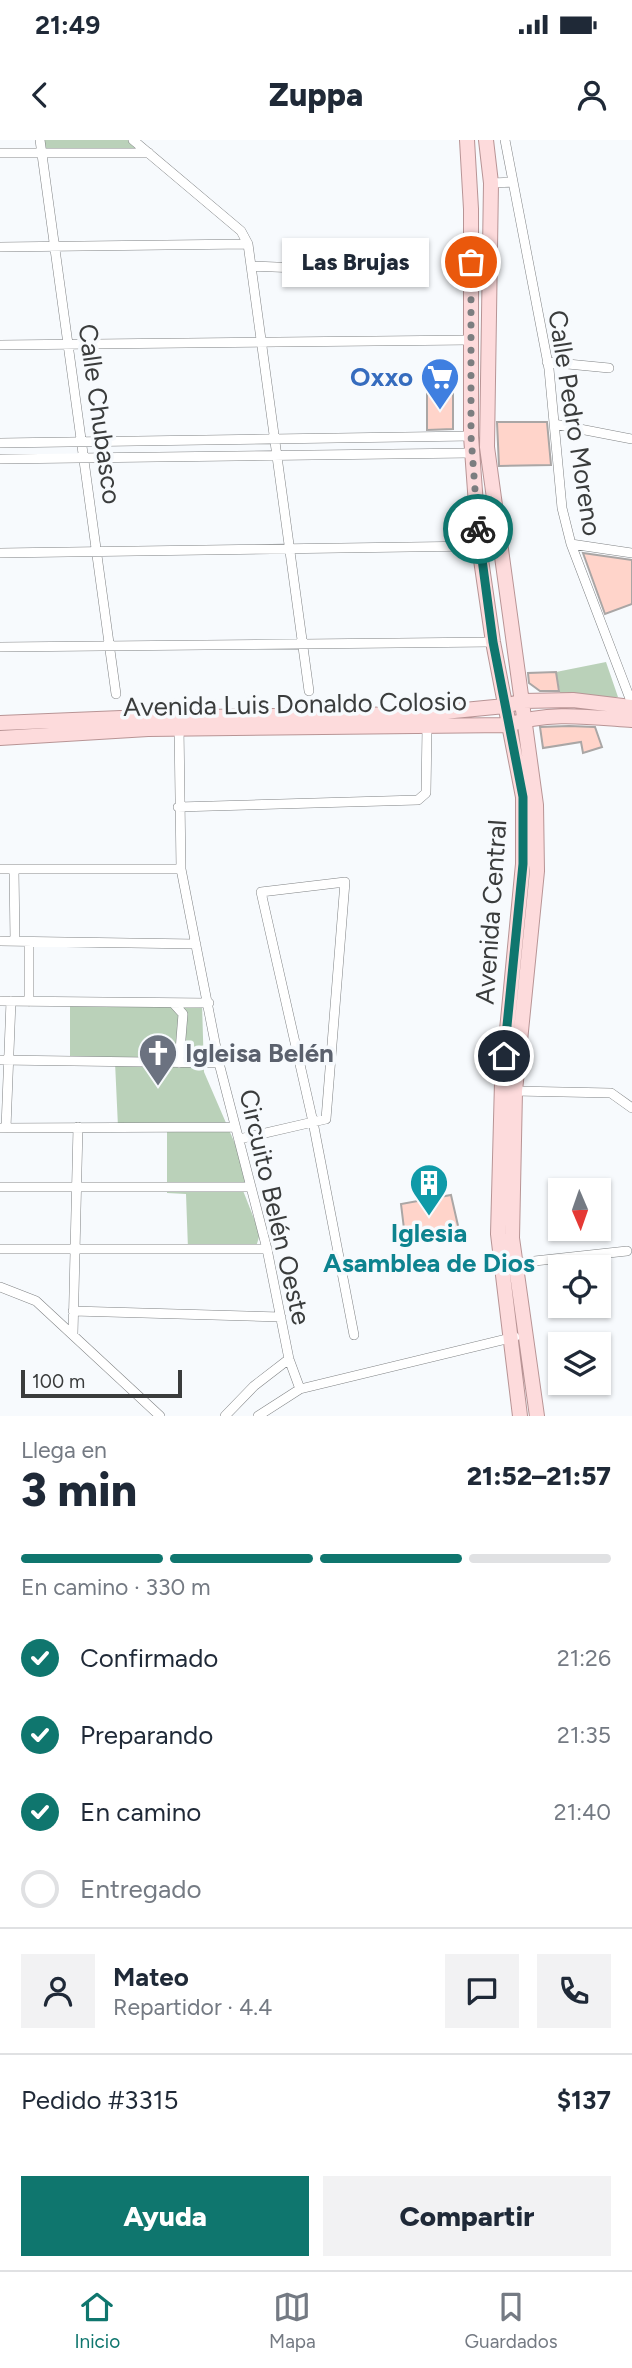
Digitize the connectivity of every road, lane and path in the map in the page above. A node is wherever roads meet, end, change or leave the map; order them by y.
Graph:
1 (40, 140) edge
2 (133, 140) edge
3 (467, 140) edge
4 (486, 140) edge
5 (505, 140) edge
6 (41, 152) junction
7 (0, 153) edge
8 (149, 153) junction
9 (513, 182) junction
10 (491, 183) junction
11 (248, 244) junction
12 (55, 246) junction
13 (0, 247) edge
14 (251, 266) junction
15 (346, 270) dead end
16 (471, 340) junction
17 (261, 342) junction
18 (0, 345) edge
19 (69, 345) junction
20 (547, 362) junction
21 (609, 368) dead end
22 (554, 424) junction
23 (471, 436) junction
24 (632, 439) edge
25 (82, 442) junction
26 (0, 443) edge
27 (274, 447) junction
28 (471, 453) junction
29 (85, 458) junction
30 (0, 459) edge
31 (571, 544) junction
32 (479, 546) junction
33 (289, 549) junction
34 (98, 551) junction
35 (0, 552) edge
36 (632, 553) edge
37 (493, 642) junction
38 (303, 644) junction
39 (111, 646) junction
40 (0, 647) edge
41 (309, 691) dead end
42 (116, 694) dead end
43 (523, 701) junction
44 (505, 706) junction
45 (632, 706) edge
46 (525, 719) junction
47 (632, 720) edge
48 (0, 723) edge
49 (179, 723) junction
50 (508, 725) junction
51 (428, 728) junction
52 (0, 738) edge
53 (178, 807) junction
54 (0, 869) edge
55 (14, 869) junction
56 (181, 869) junction
57 (0, 941) edge
58 (15, 941) junction
59 (29, 942) junction
60 (196, 944) junction
61 (0, 1001) edge
62 (11, 1002) junction
63 (29, 1002) junction
64 (209, 1003) junction
65 (174, 1004) junction
66 (5, 1060) edge
67 (179, 1063) junction
68 (219, 1063) junction
69 (515, 1091) junction
70 (632, 1108) edge
71 (313, 1122) junction
72 (78, 1127) junction
73 (235, 1127) junction
74 (3, 1128) edge
75 (239, 1139) junction
76 (0, 1187) edge
77 (251, 1187) junction
78 (77, 1189) junction
79 (0, 1248) edge
80 (75, 1248) junction
81 (267, 1249) junction
82 (627, 1251) dead end
83 (516, 1262) junction
84 (0, 1287) edge
85 (73, 1311) junction
86 (281, 1317) junction
87 (526, 1334) junction
88 (73, 1335) junction
89 (354, 1335) dead end
90 (510, 1339) junction
91 (289, 1359) junction
92 (300, 1389) junction
93 (160, 1416) edge
94 (225, 1416) edge
95 (258, 1416) edge
96 (520, 1416) edge
97 (537, 1416) edge

1 - 6 street, Calle Chubasco
2 - 8 street
3 - 16 main road, Avenida Central
4 - 10 main road, Avenida Central
5 - 9 street, Calle Pedro Moreno
6 - 7 street
6 - 8 street
6 - 12 street, Calle Chubasco
8 - 11 street
9 - 10 street
9 - 20 street, Calle Pedro Moreno
10 - 43 main road, Avenida Central
11 - 12 street
11 - 14 street
12 - 13 street
12 - 19 street, Calle Chubasco
14 - 15 street
14 - 17 street
16 - 17 street
16 - 23 main road, Avenida Central
17 - 19 street
17 - 27 street
18 - 19 street
19 - 25 street, Calle Chubasco
20 - 21 street
20 - 22 street, Calle Pedro Moreno
22 - 24 street
22 - 31 street, Calle Pedro Moreno
23 - 27 street
23 - 28 main road, Avenida Central
25 - 26 street
25 - 27 street
25 - 29 street, Calle Chubasco
27 - 28 street
27 - 29 street
27 - 33 street
28 - 32 main road, Avenida Central
29 - 30 street
29 - 34 street, Calle Chubasco
31 - 36 street
31 - 45 street, Calle Pedro Moreno
32 - 33 street
32 - 37 main road, Avenida Central
33 - 34 street
33 - 38 street
34 - 35 street
34 - 39 street, Calle Chubasco
37 - 38 street
37 - 44 main road, Avenida Central
38 - 39 street
38 - 41 street
39 - 40 street
39 - 42 street, Calle Chubasco
43 - 44 main road
43 - 45 main road
43 - 46 main road, Avenida Central
44 - 49 main road
44 - 50 main road, Avenida Central
46 - 47 main road, Avenida Luis Donaldo Colosio
46 - 50 main road, Avenida Luis Donaldo Colosio
46 - 69 main road, Avenida Central
48 - 49 main road
49 - 51 main road, Avenida Luis Donaldo Colosio
49 - 52 main road, Avenida Luis Donaldo Colosio
49 - 53 street, Circuito Belén Oeste
50 - 51 main road, Avenida Luis Donaldo Colosio
50 - 90 main road, Avenida Central
51 - 53 street
53 - 56 street, Circuito Belén Oeste
54 - 55 street
55 - 56 street
55 - 58 street
56 - 60 street, Circuito Belén Oeste
57 - 58 street
58 - 59 street
59 - 60 street
59 - 63 street
60 - 64 street, Circuito Belén Oeste
61 - 62 street
62 - 63 street
62 - 66 street
63 - 65 street
64 - 65 street
64 - 68 street, Circuito Belén Oeste
65 - 67 street
66 - 67 street
66 - 74 street
67 - 68 street
68 - 73 street, Circuito Belén Oeste
69 - 70 street
69 - 83 main road, Avenida Central
71 - 71 street
71 - 75 street
71 - 89 street
72 - 73 street
72 - 74 street
72 - 78 street
73 - 75 street, Circuito Belén Oeste
75 - 77 street, Circuito Belén Oeste
76 - 78 street
77 - 78 street
77 - 81 street, Circuito Belén Oeste
78 - 80 street
79 - 80 street
80 - 81 street
80 - 85 street
81 - 86 street, Circuito Belén Oeste
82 - 83 street
83 - 87 main road, Avenida Central
84 - 88 street
85 - 86 street
85 - 88 street
86 - 91 street, Circuito Belén Oeste
87 - 90 street
87 - 97 main road, Avenida Central
88 - 93 street
90 - 92 street
90 - 96 main road, Avenida Central
91 - 92 street, Circuito Belén Oeste
91 - 94 street
92 - 95 street

